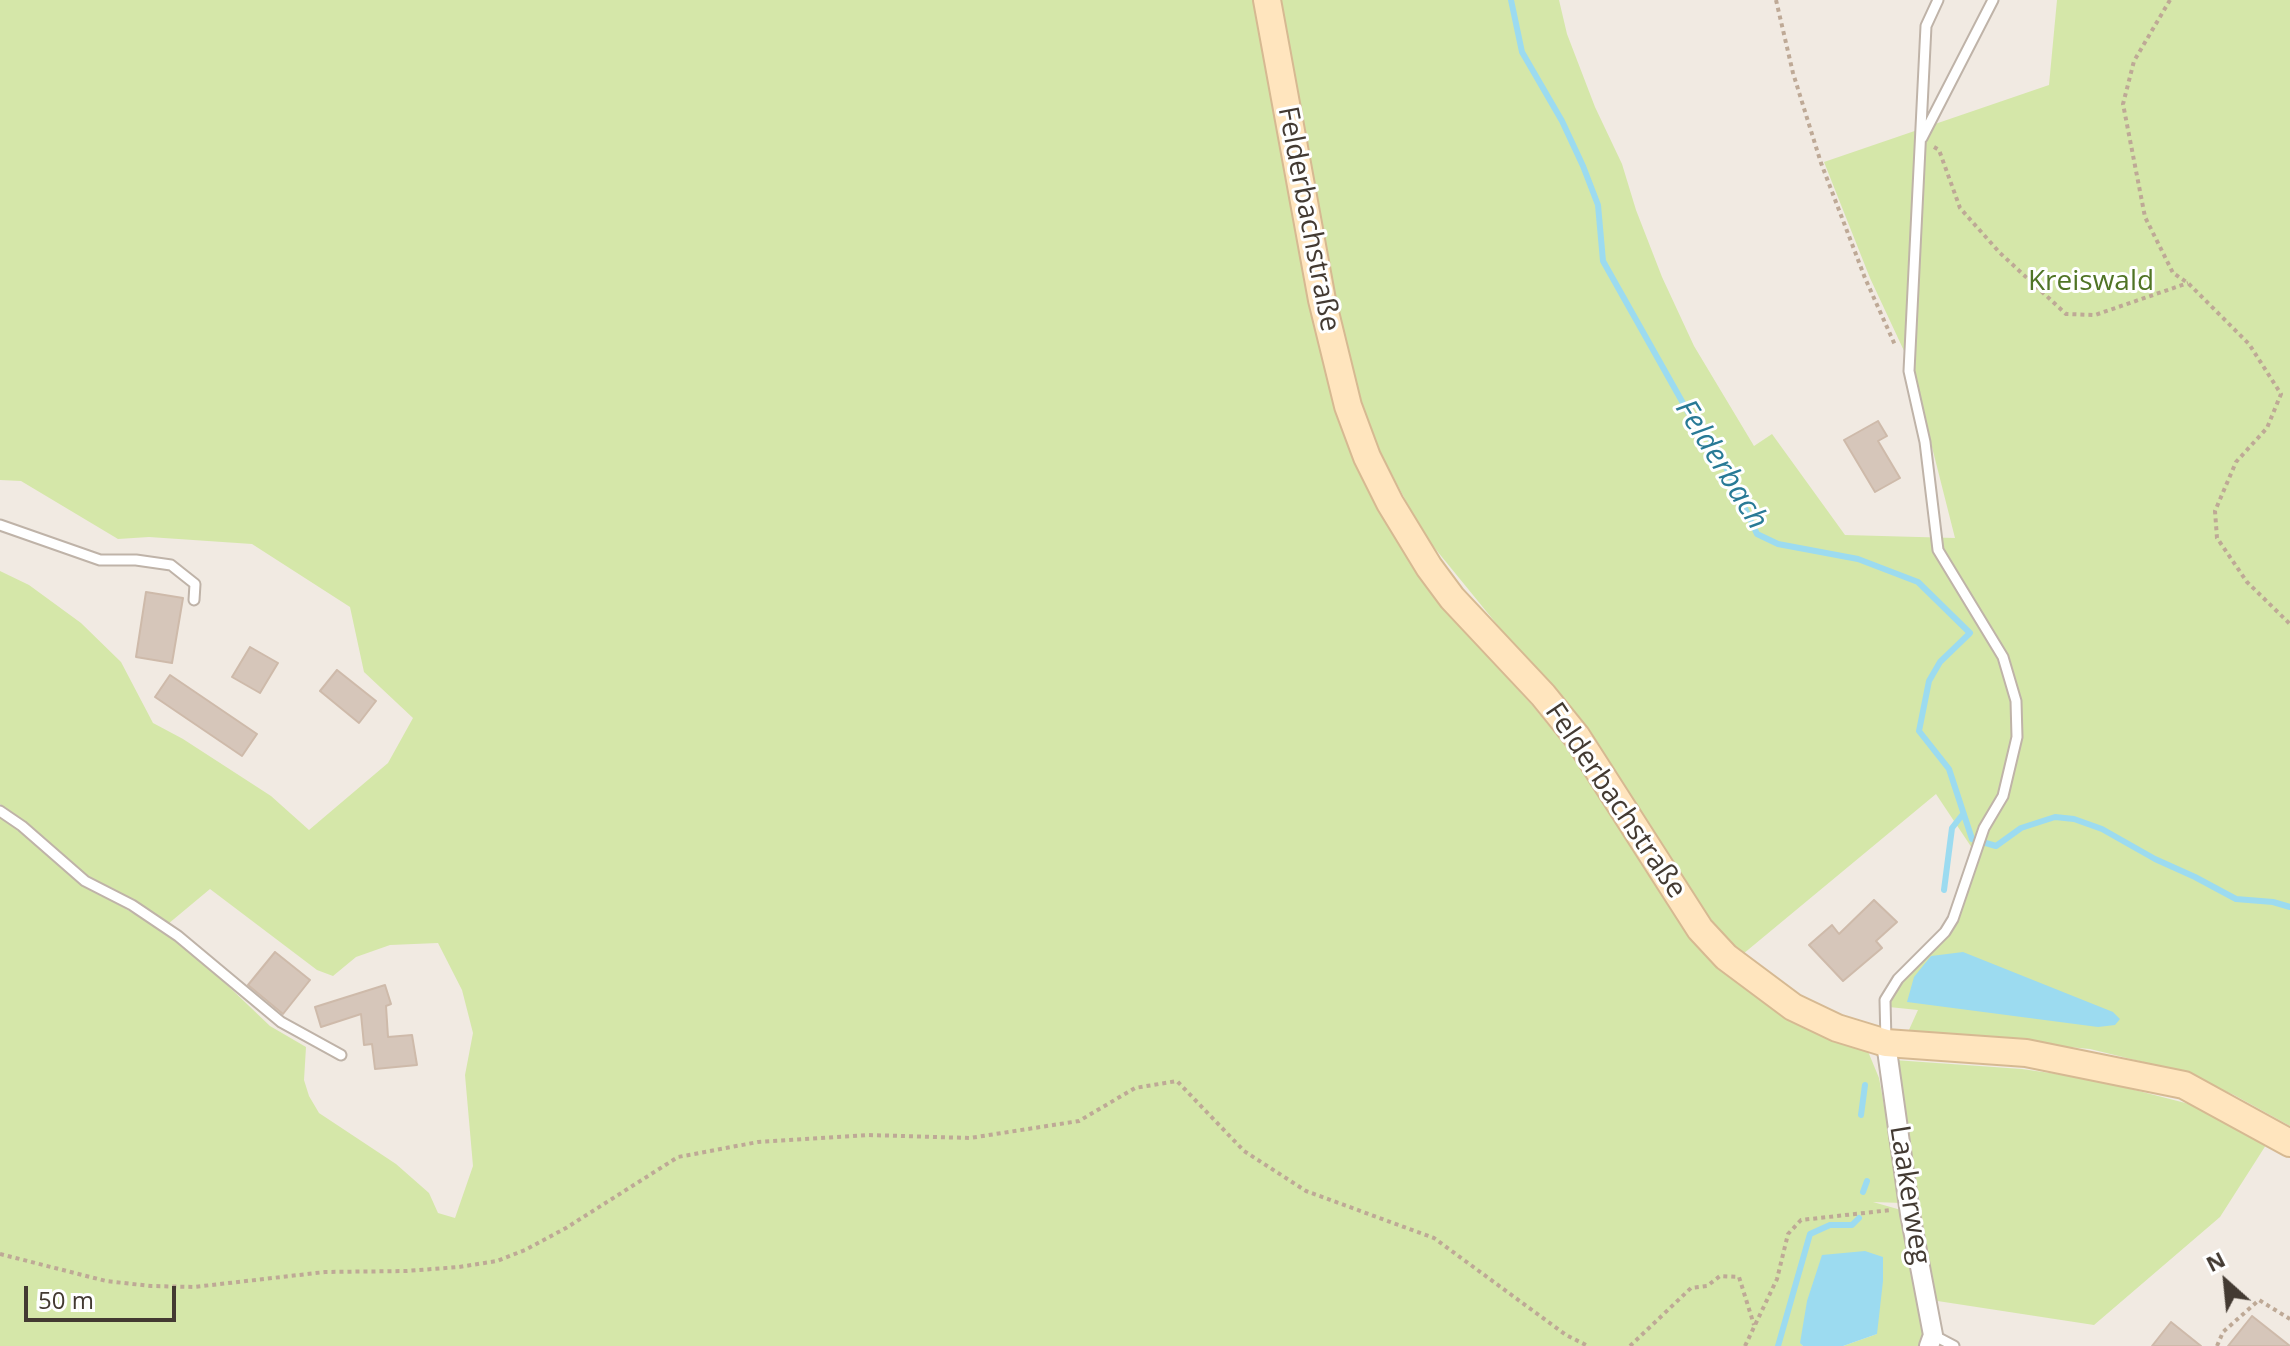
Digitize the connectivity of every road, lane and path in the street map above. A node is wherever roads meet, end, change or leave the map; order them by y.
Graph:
1 (1267, 0) edge
2 (1776, 0) edge
3 (1938, 0) edge
4 (1993, 0) edge
5 (2170, 0) edge
6 (1921, 141) junction
7 (2188, 283) junction
8 (1909, 371) junction
9 (0, 525) edge
10 (194, 600) dead end
11 (2290, 624) edge
12 (0, 811) edge
13 (1886, 1043) junction
14 (341, 1055) dead end
15 (2290, 1143) edge
16 (1910, 1208) junction
17 (0, 1254) edge
18 (2290, 1319) edge
19 (1754, 1325) junction
20 (1931, 1340) edge
21 (1588, 1346) edge
22 (1630, 1346) edge
23 (1745, 1346) edge
24 (1954, 1346) edge
25 (2217, 1346) edge

1 - 13 street, Felderbachstraße
2 - 8 path
3 - 6 lane
4 - 6 lane
5 - 7 path
6 - 7 path
6 - 8 lane
7 - 11 path
8 - 13 lane
9 - 10 lane
12 - 14 lane
13 - 15 street, Felderbachstraße
13 - 16 street, Laakerweg
16 - 19 path
16 - 20 street, Laakerweg
17 - 21 path
18 - 25 path
19 - 22 path
19 - 23 path
20 - 24 lane

